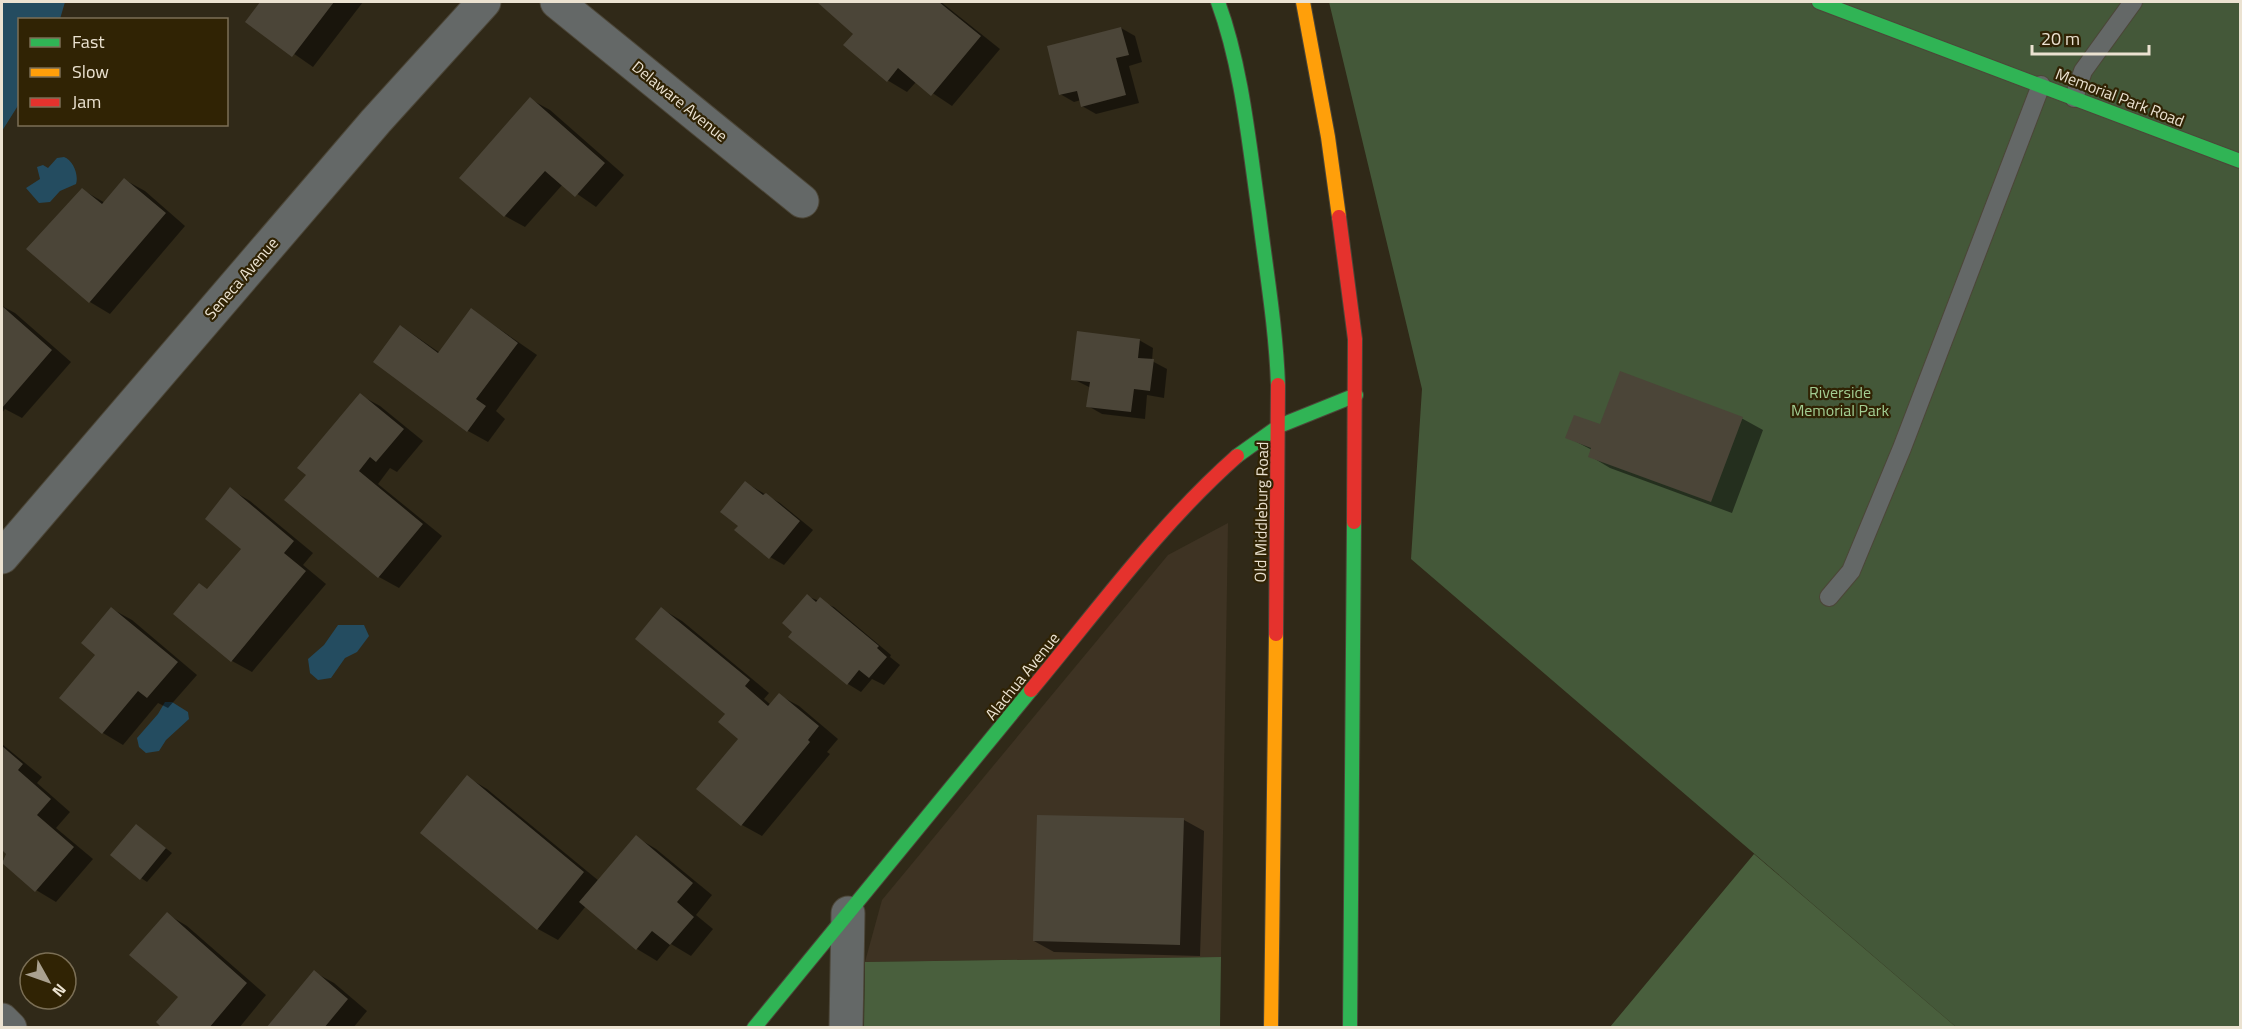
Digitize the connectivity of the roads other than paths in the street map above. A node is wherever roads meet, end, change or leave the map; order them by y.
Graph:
1 (484, 2) edge
2 (557, 2) edge
3 (1218, 2) edge
4 (1303, 2) edge
5 (1819, 2) edge
6 (2133, 2) edge
7 (2041, 85) junction
8 (2074, 98) junction
9 (2241, 161) edge
10 (802, 201) dead end
11 (1356, 395) junction
12 (1279, 427) junction
13 (2, 557) edge
14 (1829, 597) dead end
15 (848, 913) junction
16 (2, 1020) edge
17 (10, 1028) edge
18 (754, 1028) edge
19 (846, 1028) edge
20 (1271, 1028) edge
21 (1350, 1028) edge

1 - 13 street, Seneca Avenue
2 - 10 street, Delaware Avenue
3 - 12 main road, Old Middleburg Road
4 - 11 main road
5 - 7 main road, Memorial Park Road
6 - 8 lane
7 - 8 main road, Memorial Park Road
7 - 14 lane
8 - 9 main road, Memorial Park Road
11 - 12 main road, Alachua Avenue
11 - 21 main road
12 - 15 main road, Alachua Avenue
12 - 20 main road, Old Middleburg Road
15 - 18 main road, Alachua Avenue
15 - 19 street
16 - 17 street

